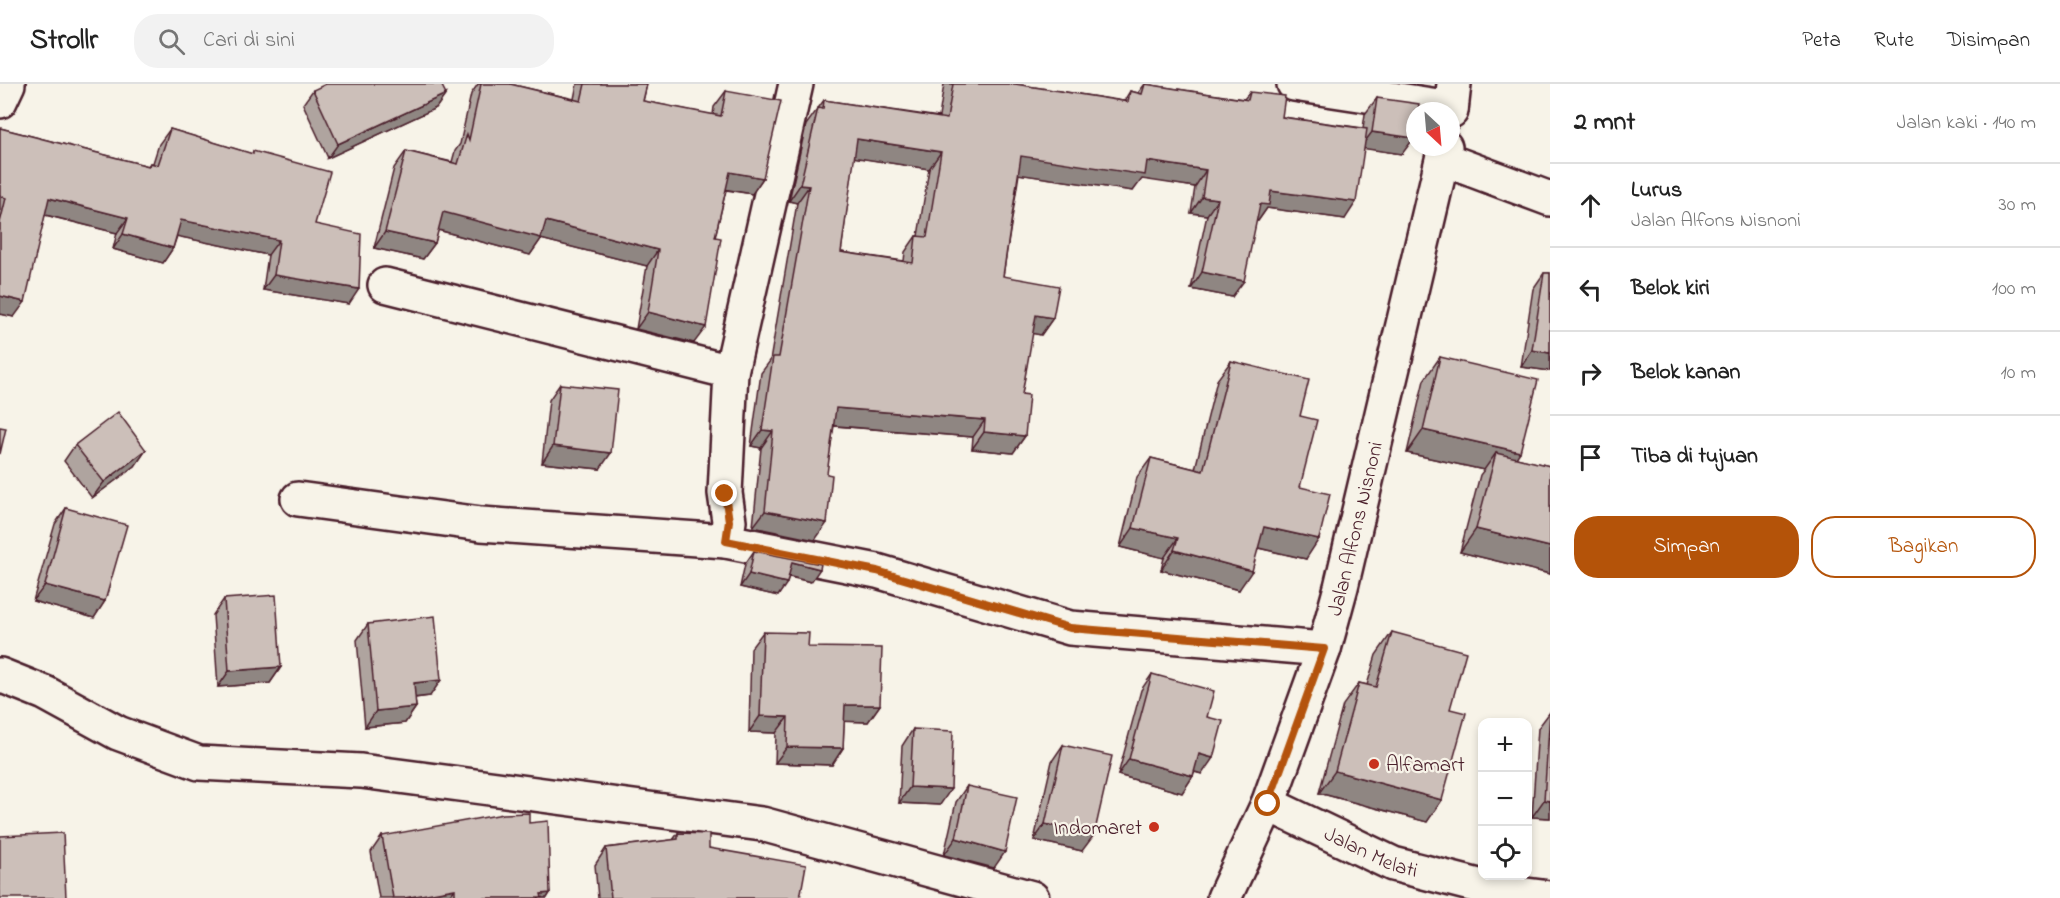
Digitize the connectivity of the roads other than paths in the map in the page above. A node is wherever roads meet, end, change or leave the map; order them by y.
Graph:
1 (8, 84) edge
2 (796, 84) edge
3 (1294, 84) edge
4 (0, 101) edge
5 (1452, 101) edge
6 (1443, 156) edge
7 (1451, 156) edge
8 (1550, 199) edge
9 (385, 285) dead end
10 (731, 372) junction
11 (298, 500) dead end
12 (726, 541) junction
13 (1324, 649) junction
14 (0, 675) edge
15 (1268, 804) junction
16 (1032, 898) edge
17 (1224, 898) edge
18 (1550, 898) edge

1 - 4 street
2 - 10 street
3 - 5 street
6 - 13 street, Jalan Alfons Nisnoni
7 - 8 street
9 - 10 street
10 - 12 street
11 - 12 street
12 - 13 street
13 - 15 street, Jalan Alfons Nisnoni
14 - 16 street
15 - 17 street, Jalan Alfons Nisnoni
15 - 18 street, Jalan Melati

